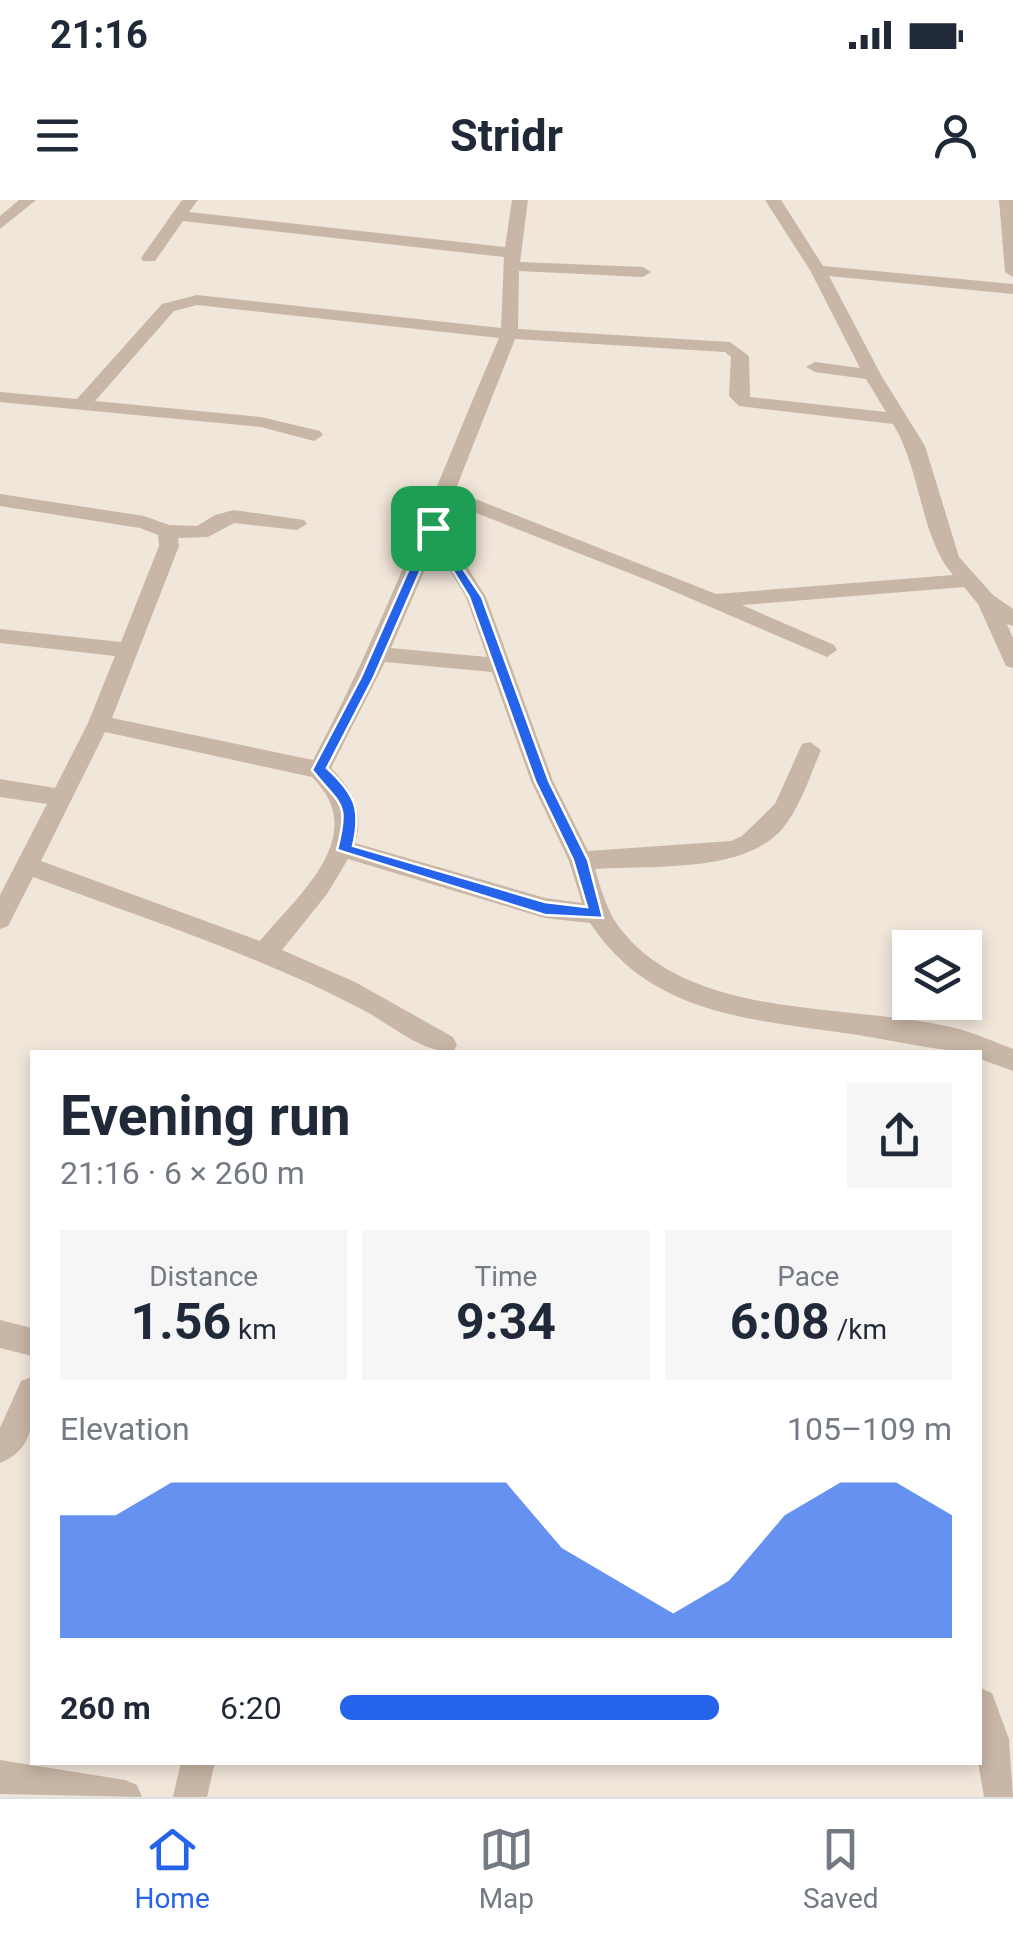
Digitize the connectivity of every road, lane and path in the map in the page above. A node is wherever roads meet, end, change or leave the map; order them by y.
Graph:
1 (28, 200) edge
2 (190, 200) edge
3 (520, 200) edge
4 (773, 200) edge
5 (1006, 200) edge
6 (179, 216) junction
7 (0, 224) edge
8 (148, 258) dead end
9 (512, 259) junction
10 (818, 270) junction
11 (643, 272) dead end
12 (1013, 272) edge
13 (1013, 289) edge
14 (509, 334) junction
15 (815, 367) dead end
16 (872, 375) junction
17 (0, 397) edge
18 (80, 406) junction
19 (899, 419) junction
20 (314, 434) dead end
21 (444, 494) junction
22 (0, 500) edge
23 (297, 524) dead end
24 (433, 528) junction
25 (167, 531) junction
26 (969, 580) junction
27 (713, 600) junction
28 (986, 600) junction
29 (1013, 618) edge
30 (0, 636) edge
31 (125, 650) junction
32 (827, 650) dead end
33 (376, 654) junction
34 (1013, 661) edge
35 (500, 666) junction
36 (99, 723) junction
37 (810, 750) dead end
38 (319, 770) junction
39 (0, 788) edge
40 (61, 797) junction
41 (345, 850) junction
42 (581, 860) junction
43 (28, 866) junction
44 (597, 914) junction
45 (0, 918) edge
46 (265, 953) junction
47 (444, 1045) dead end
48 (1013, 1060) edge
49 (0, 1334) edge
50 (30, 1342) edge
51 (30, 1397) edge
52 (0, 1448) edge
53 (982, 1711) edge
54 (197, 1765) edge
55 (0, 1777) edge
56 (125, 1797) edge
57 (190, 1797) edge
58 (1000, 1797) edge

1 - 7 street
2 - 6 street
3 - 9 street
4 - 10 street
5 - 12 street
6 - 8 street
6 - 9 street
9 - 11 street
9 - 14 street
10 - 13 street
10 - 16 street
14 - 18 street
14 - 19 street
14 - 21 street
15 - 16 street
16 - 19 street
17 - 18 street
18 - 20 street
19 - 26 street
21 - 24 street
21 - 27 street
22 - 25 street
23 - 25 street
24 - 33 street
24 - 35 street
25 - 31 street
26 - 27 street
26 - 28 street
27 - 32 street
28 - 29 street
28 - 34 street
30 - 31 street
31 - 36 street
33 - 35 street
33 - 38 street
35 - 42 street
36 - 38 street
36 - 40 street
37 - 42 street
38 - 41 street
39 - 40 street
40 - 43 street
41 - 44 street
41 - 46 street
42 - 44 street
43 - 45 street
43 - 46 street
44 - 48 street
46 - 47 street
49 - 50 street
51 - 52 street
53 - 58 street
54 - 57 street
55 - 56 street

